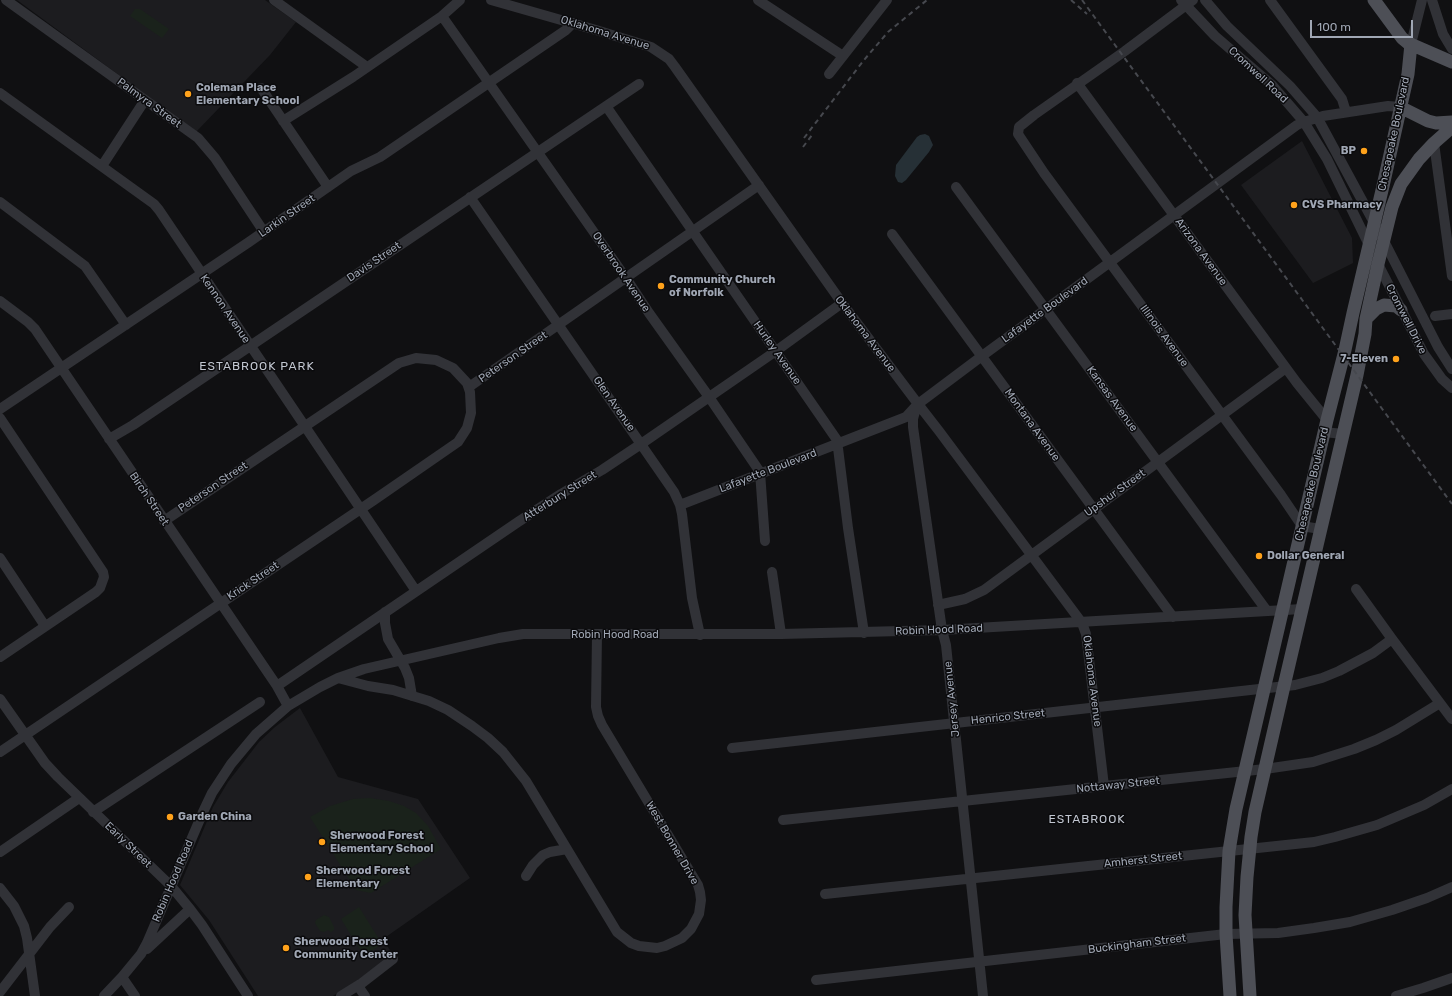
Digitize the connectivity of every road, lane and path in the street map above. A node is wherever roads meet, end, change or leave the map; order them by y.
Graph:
1 (6, 0) edge
2 (274, 0) edge
3 (460, 0) edge
4 (491, 0) edge
5 (758, 0) edge
6 (887, 0) edge
7 (1205, 0) edge
8 (1270, 0) edge
9 (1374, 0) edge
10 (1422, 0) edge
11 (1432, 0) edge
12 (1186, 2) edge
13 (442, 16) junction
14 (573, 23) junction
15 (1411, 44) junction
16 (843, 56) junction
17 (1449, 57) edge
18 (367, 67) junction
19 (829, 74) dead end
20 (1408, 74) junction
21 (489, 82) junction
22 (1077, 83) junction
23 (640, 84) dead end
24 (261, 88) dead end
25 (0, 93) edge
26 (145, 100) junction
27 (606, 106) junction
28 (1400, 107) junction
29 (1346, 112) junction
30 (1317, 117) junction
31 (283, 121) junction
32 (1304, 122) junction
33 (1452, 122) edge
34 (1452, 128) edge
35 (1434, 143) junction
36 (537, 152) junction
37 (102, 166) junction
38 (759, 185) junction
39 (328, 187) junction
40 (956, 187) dead end
41 (470, 197) junction
42 (0, 202) edge
43 (1174, 215) junction
44 (1374, 223) junction
45 (264, 232) junction
46 (693, 232) junction
47 (892, 234) dead end
48 (1384, 241) junction
49 (1369, 244) junction
50 (1110, 263) junction
51 (1378, 264) junction
52 (202, 273) junction
53 (1452, 276) edge
54 (626, 278) junction
55 (0, 301) edge
56 (842, 303) junction
57 (1046, 310) junction
58 (1401, 310) junction
59 (1452, 314) edge
60 (1435, 316) dead end
61 (1366, 319) junction
62 (126, 325) junction
63 (559, 325) junction
64 (250, 346) junction
65 (776, 351) junction
66 (982, 356) junction
67 (1450, 361) edge
68 (1286, 368) junction
69 (61, 369) junction
70 (469, 387) junction
71 (1452, 388) edge
72 (709, 396) junction
73 (918, 404) junction
74 (0, 409) edge
75 (1222, 414) junction
76 (0, 418) edge
77 (304, 425) junction
78 (1325, 426) junction
79 (1343, 434) junction
80 (109, 439) junction
81 (641, 444) junction
82 (838, 444) junction
83 (1158, 462) junction
84 (761, 474) junction
85 (680, 505) junction
86 (360, 509) junction
87 (1094, 509) junction
88 (164, 521) junction
89 (1302, 526) junction
90 (1320, 529) junction
91 (765, 541) dead end
92 (1031, 555) junction
93 (0, 558) edge
94 (772, 572) dead end
95 (1356, 589) dead end
96 (416, 591) junction
97 (219, 603) junction
98 (938, 605) junction
99 (1302, 609) junction
100 (1282, 610) junction
101 (1267, 611) junction
102 (385, 612) junction
103 (1173, 617) junction
104 (1082, 622) junction
105 (45, 626) junction
106 (942, 630) junction
107 (864, 633) junction
108 (597, 634) junction
109 (781, 634) junction
110 (700, 635) junction
111 (1392, 639) junction
112 (0, 657) edge
113 (400, 660) junction
114 (338, 678) junction
115 (277, 686) junction
116 (1284, 686) junction
117 (1264, 688) junction
118 (412, 696) junction
119 (0, 699) edge
120 (260, 702) dead end
121 (1440, 702) junction
122 (288, 706) junction
123 (1096, 708) junction
124 (1452, 719) edge
125 (954, 723) junction
126 (25, 735) junction
127 (732, 748) dead end
128 (0, 752) edge
129 (1265, 769) junction
130 (1244, 771) junction
131 (1104, 786) junction
132 (1452, 788) edge
133 (79, 798) junction
134 (962, 801) junction
135 (93, 812) junction
136 (783, 820) dead end
137 (567, 849) junction
138 (1249, 849) junction
139 (1229, 851) junction
140 (0, 852) edge
141 (526, 876) dead end
142 (971, 879) junction
143 (171, 886) junction
144 (1452, 887) edge
145 (0, 888) edge
146 (825, 894) dead end
147 (69, 907) dead end
148 (190, 909) junction
149 (1246, 933) junction
150 (1226, 934) junction
151 (30, 954) junction
152 (141, 954) junction
153 (394, 959) dead end
154 (979, 962) junction
155 (122, 977) junction
156 (1452, 978) edge
157 (816, 980) dead end
158 (358, 986) junction
159 (0, 992) edge
160 (1402, 995) edge
161 (35, 996) edge
162 (104, 996) edge
163 (134, 996) edge
164 (248, 996) edge
165 (341, 996) edge
166 (365, 996) edge
167 (983, 996) edge
168 (1230, 996) edge
169 (1250, 996) edge

1 - 26 street, Palmyra Street
2 - 18 street
3 - 13 street
4 - 14 street, Oklahoma Avenue
5 - 16 street
6 - 16 street
7 - 30 street, Cromwell Road
8 - 29 street
9 - 15 main road
10 - 15 street, Chesapeake Boulevard
11 - 17 street
12 - 22 street
12 - 32 street, Cromwell Road
13 - 18 street
13 - 21 street, Overbrook Avenue
14 - 21 street, Larkin Street
14 - 38 street, Oklahoma Avenue
15 - 17 main road
15 - 20 main road, Chesapeake Boulevard
16 - 19 street
17 - 20 main road
18 - 31 street
20 - 28 main road, Chesapeake Boulevard
21 - 36 street, Overbrook Avenue
21 - 39 street, Larkin Street
22 - 43 street, Arizona Avenue
22 - 50 street, Illinois Avenue
23 - 27 street, Davis Street
24 - 31 street
25 - 37 street, Kennon Avenue
26 - 37 street
26 - 45 street, Palmyra Street
27 - 36 street, Davis Street
27 - 46 street, Hurley Avenue
28 - 29 street, Lafayette Boulevard
28 - 33 main road
28 - 44 main road, Chesapeake Boulevard
29 - 30 street, Lafayette Boulevard
30 - 32 street, Lafayette Boulevard
30 - 44 street, Cromwell Road
31 - 39 street
32 - 43 street, Lafayette Boulevard
32 - 49 street, Cromwell Road
34 - 35 main road, Chesapeake Boulevard
35 - 48 main road, Chesapeake Boulevard
35 - 53 street
36 - 41 street, Davis Street
36 - 54 street, Overbrook Avenue
37 - 52 street, Kennon Avenue
38 - 46 street, Peterson Street
38 - 56 street, Oklahoma Avenue
39 - 45 street, Larkin Street
40 - 57 street, Kansas Avenue
41 - 63 street, Glen Avenue
41 - 64 street, Davis Street
42 - 62 street
43 - 50 street, Lafayette Boulevard
43 - 68 street, Arizona Avenue
44 - 48 street, Cromwell Drive
44 - 49 main road, Chesapeake Boulevard
45 - 52 street, Larkin Street
46 - 54 street, Peterson Street
46 - 65 street, Hurley Avenue
47 - 66 street, Montana Avenue
48 - 51 main road, Chesapeake Boulevard
48 - 67 street, Cromwell Drive
49 - 51 street, Cromwell Drive
49 - 78 main road, Chesapeake Boulevard
50 - 57 street, Lafayette Boulevard
50 - 75 street, Illinois Avenue
51 - 58 street, Cromwell Drive
51 - 61 main road, Chesapeake Boulevard
52 - 62 street, Larkin Street
52 - 64 street, Kennon Avenue
54 - 63 street, Peterson Street
54 - 72 street, Overbrook Avenue
55 - 69 street, Birch Street
56 - 65 street, Atterbury Street
56 - 73 street, Oklahoma Avenue
57 - 66 street, Lafayette Boulevard
57 - 83 street, Kansas Avenue
58 - 61 main road
58 - 71 street, Cromwell Drive
59 - 60 street
61 - 79 main road, Chesapeake Boulevard
62 - 69 street, Larkin Street
63 - 70 street, Peterson Street
63 - 81 street, Glen Avenue
64 - 77 street, Kennon Avenue
64 - 80 street, Davis Street
65 - 72 street, Atterbury Street
65 - 82 street, Hurley Avenue
66 - 73 street, Lafayette Boulevard
66 - 87 street, Montana Avenue
68 - 75 street, Upshur Street
68 - 78 street, Arizona Avenue
69 - 74 street, Larkin Street
69 - 80 street, Birch Street
70 - 77 street, Peterson Street
70 - 86 street, Krick Street
72 - 81 street, Atterbury Street
72 - 84 street, Overbrook Avenue
73 - 82 street, Lafayette Boulevard
73 - 92 street, Oklahoma Avenue
73 - 98 street, Jersey Avenue
75 - 83 street, Upshur Street
75 - 89 street, Illinois Avenue
76 - 105 street
77 - 86 street, Kennon Avenue
77 - 88 street, Peterson Street
78 - 79 street
78 - 89 main road, Chesapeake Boulevard
79 - 90 main road, Chesapeake Boulevard
80 - 88 street, Birch Street
81 - 85 street, Glen Avenue
81 - 96 street, Atterbury Street
82 - 84 street, Lafayette Boulevard
82 - 107 street, Hurley Avenue
83 - 87 street, Upshur Street
83 - 101 street, Kansas Avenue
84 - 85 street, Lafayette Boulevard
84 - 91 street
85 - 110 street, Glen Avenue
86 - 96 street, Kennon Avenue
86 - 97 street, Krick Street
87 - 92 street, Upshur Street
87 - 103 street, Montana Avenue
88 - 97 street, Birch Street
89 - 90 street
89 - 100 main road, Chesapeake Boulevard
90 - 99 main road, Chesapeake Boulevard
92 - 98 street, Upshur Street
92 - 104 street, Oklahoma Avenue
93 - 105 street
94 - 109 street
95 - 111 street
96 - 102 street, Atterbury Street
97 - 115 street, Birch Street
97 - 126 street, Krick Street
98 - 106 street, Jersey Avenue
99 - 100 street, Robin Hood Road
99 - 116 main road, Chesapeake Boulevard
100 - 101 street, Robin Hood Road
100 - 117 main road, Chesapeake Boulevard
101 - 103 street, Robin Hood Road
102 - 113 street
102 - 115 street, Atterbury Street
103 - 104 street, Robin Hood Road
104 - 106 street, Robin Hood Road
104 - 123 street, Oklahoma Avenue
105 - 112 street
106 - 107 street, Robin Hood Road
106 - 125 street, Jersey Avenue
107 - 109 street, Robin Hood Road
108 - 110 street, Robin Hood Road
108 - 113 street, Robin Hood Road
108 - 137 street, West Bonner Drive
109 - 110 street, Robin Hood Road
111 - 116 street, Henrico Street
111 - 121 street
113 - 114 street, Robin Hood Road
113 - 118 street
114 - 118 street, West Bonner Drive
114 - 122 street, Robin Hood Road
115 - 122 street, Birch Street
116 - 117 street, Henrico Street
116 - 129 main road, Chesapeake Boulevard
117 - 123 street, Henrico Street
117 - 130 main road, Chesapeake Boulevard
118 - 137 street, West Bonner Drive
119 - 126 street, Early Street
120 - 135 street
121 - 124 street
121 - 129 street, Nottaway Street
122 - 143 street, Robin Hood Road
123 - 125 street, Henrico Street
123 - 131 street, Oklahoma Avenue
125 - 127 street, Henrico Street
125 - 134 street, Jersey Avenue
126 - 128 street, Krick Street
126 - 133 street, Early Street
129 - 130 street, Nottaway Street
129 - 138 main road, Chesapeake Boulevard
130 - 131 street, Nottaway Street
130 - 139 main road, Chesapeake Boulevard
131 - 134 street, Nottaway Street
132 - 138 street, Amherst Street
133 - 135 street, Early Street
133 - 140 street
134 - 136 street, Nottaway Street
134 - 142 street, Jersey Avenue
135 - 143 street, Early Street
137 - 141 street
138 - 139 street, Amherst Street
138 - 149 main road, Chesapeake Boulevard
139 - 142 street, Amherst Street
139 - 150 main road, Chesapeake Boulevard
142 - 146 street, Amherst Street
142 - 154 street, Jersey Avenue
143 - 148 street, Early Street
143 - 152 street, Robin Hood Road
144 - 149 street, Buckingham Street
145 - 151 street
147 - 151 street
148 - 152 street
148 - 164 street, Early Street
149 - 150 street, Buckingham Street
149 - 169 main road, Chesapeake Boulevard
150 - 154 street, Buckingham Street
150 - 168 main road, Chesapeake Boulevard
151 - 159 street
151 - 161 street
152 - 155 street, Robin Hood Road
153 - 158 street
154 - 157 street, Buckingham Street
154 - 167 street, Jersey Avenue
155 - 162 street, Robin Hood Road
155 - 163 street
156 - 160 street
158 - 165 street
158 - 166 street

